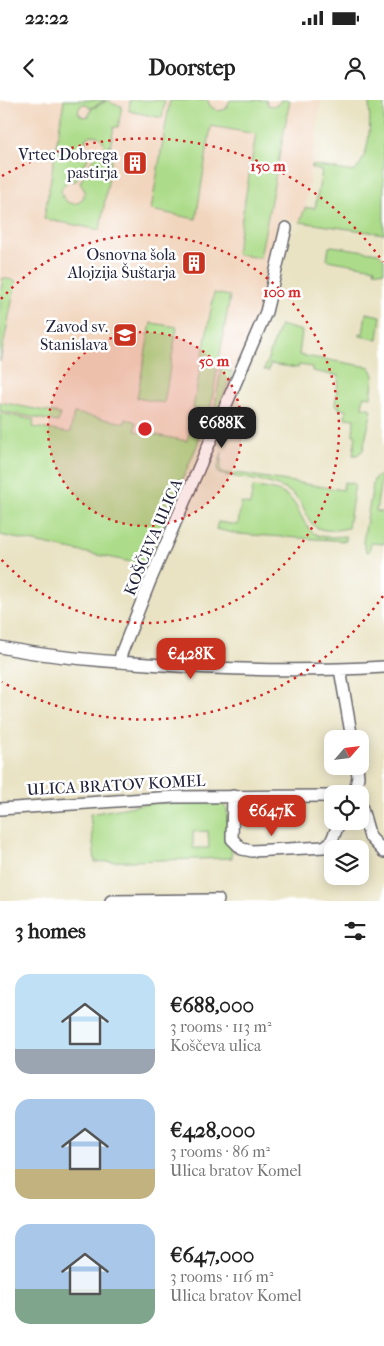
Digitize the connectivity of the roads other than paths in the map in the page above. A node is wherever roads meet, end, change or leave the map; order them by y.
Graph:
1 (286, 228) dead end
2 (0, 647) edge
3 (120, 662) junction
4 (384, 667) edge
5 (340, 670) junction
6 (350, 730) edge
7 (233, 796) junction
8 (324, 796) edge
9 (0, 809) edge
10 (336, 830) edge
11 (368, 830) edge
12 (384, 852) edge
13 (218, 900) edge
14 (111, 901) edge

1 - 3 street, KOŠČEVA ULICA
2 - 3 street
3 - 5 street
4 - 5 street
5 - 6 street
7 - 8 street, ULICA BRATOV KOMEL
7 - 9 street, ULICA BRATOV KOMEL
7 - 10 street
11 - 12 street
13 - 14 street

